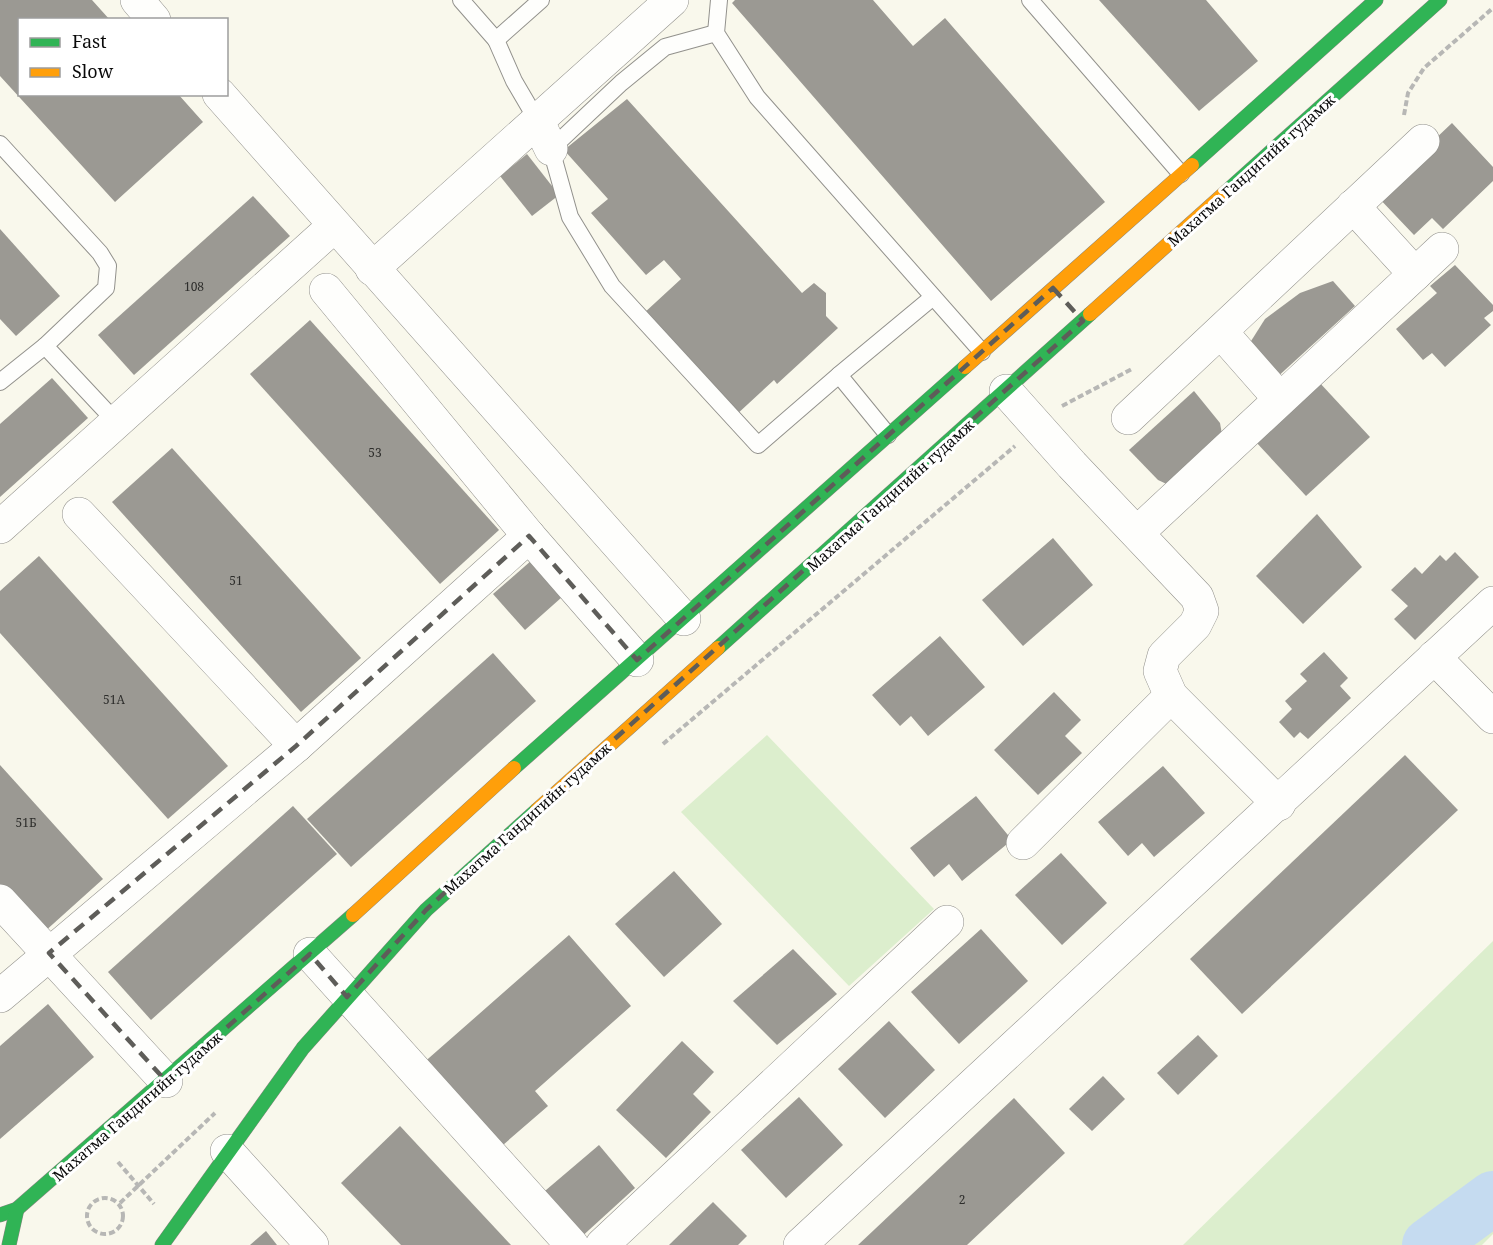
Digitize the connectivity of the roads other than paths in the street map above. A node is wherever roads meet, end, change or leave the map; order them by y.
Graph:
1 (137, 0) edge
2 (461, 0) edge
3 (541, 0) edge
4 (672, 0) edge
5 (719, 0) edge
6 (1030, 0) edge
7 (1376, 0) edge
8 (1440, 0) edge
9 (152, 18) edge
10 (716, 33) junction
11 (496, 40) junction
12 (221, 96) edge
13 (1413, 131) road end
14 (545, 135) junction
15 (0, 144) edge
16 (1181, 174) junction
17 (1353, 206) junction
18 (334, 226) junction
19 (1442, 249) dead end
20 (372, 269) junction
21 (1415, 274) junction
22 (326, 290) dead end
23 (933, 297) junction
24 (1221, 332) junction
25 (45, 346) junction
26 (982, 352) junction
27 (839, 375) junction
28 (0, 382) edge
29 (1006, 391) junction
30 (1280, 399) junction
31 (1128, 418) dead end
32 (117, 423) junction
33 (888, 435) junction
34 (79, 514) dead end
35 (0, 527) edge
36 (1137, 533) junction
37 (529, 536) junction
38 (1493, 603) edge
39 (684, 619) junction
40 (1434, 657) junction
41 (638, 660) junction
42 (1171, 696) junction
43 (1493, 717) edge
44 (296, 746) junction
45 (1279, 804) junction
46 (1023, 843) dead end
47 (0, 901) edge
48 (947, 922) dead end
49 (50, 953) junction
50 (310, 954) junction
51 (0, 996) edge
52 (347, 997) junction
53 (166, 1081) junction
54 (227, 1150) junction
55 (17, 1209) junction
56 (0, 1215) edge
57 (9, 1245) edge
58 (162, 1245) edge
59 (312, 1245) edge
60 (572, 1245) edge
61 (602, 1245) edge
62 (800, 1245) edge

1 - 9 street
2 - 11 lane
3 - 11 lane
4 - 14 street
5 - 10 lane
6 - 16 lane
7 - 16 main road, Махатма Гандигийн гудамж
8 - 29 main road, Махатма Гандигийн гудамж
10 - 14 lane
10 - 23 lane
11 - 14 lane
12 - 18 street
13 - 17 street
14 - 20 street
14 - 27 lane
15 - 25 lane
16 - 26 main road, Махатма Гандигийн гудамж
17 - 21 street
17 - 24 street
18 - 20 street
18 - 32 street
19 - 21 street
20 - 39 street
21 - 30 street
22 - 37 street
23 - 26 lane
23 - 27 lane
24 - 30 street
24 - 31 street
25 - 28 lane
25 - 32 lane
26 - 33 main road, Махатма Гандигийн гудамж
27 - 33 lane
29 - 36 street
29 - 52 main road, Махатма Гандигийн гудамж
30 - 36 street
32 - 35 street
33 - 39 main road, Махатма Гандигийн гудамж
34 - 44 street
36 - 42 street
37 - 41 street
37 - 44 street
38 - 40 street
39 - 41 main road, Махатма Гандигийн гудамж
40 - 43 street
40 - 45 street
41 - 50 main road, Махатма Гандигийн гудамж
42 - 45 street
42 - 46 street
44 - 49 street
45 - 62 street
47 - 49 street
48 - 61 street
49 - 51 street
49 - 53 street
50 - 52 street
50 - 53 main road, Махатма Гандигийн гудамж
52 - 54 main road, Махатма Гандигийн гудамж
52 - 60 street
53 - 55 main road, Махатма Гандигийн гудамж
54 - 58 main road, Махатма Гандигийн гудамж
54 - 59 street
55 - 56 main road
55 - 57 main road

